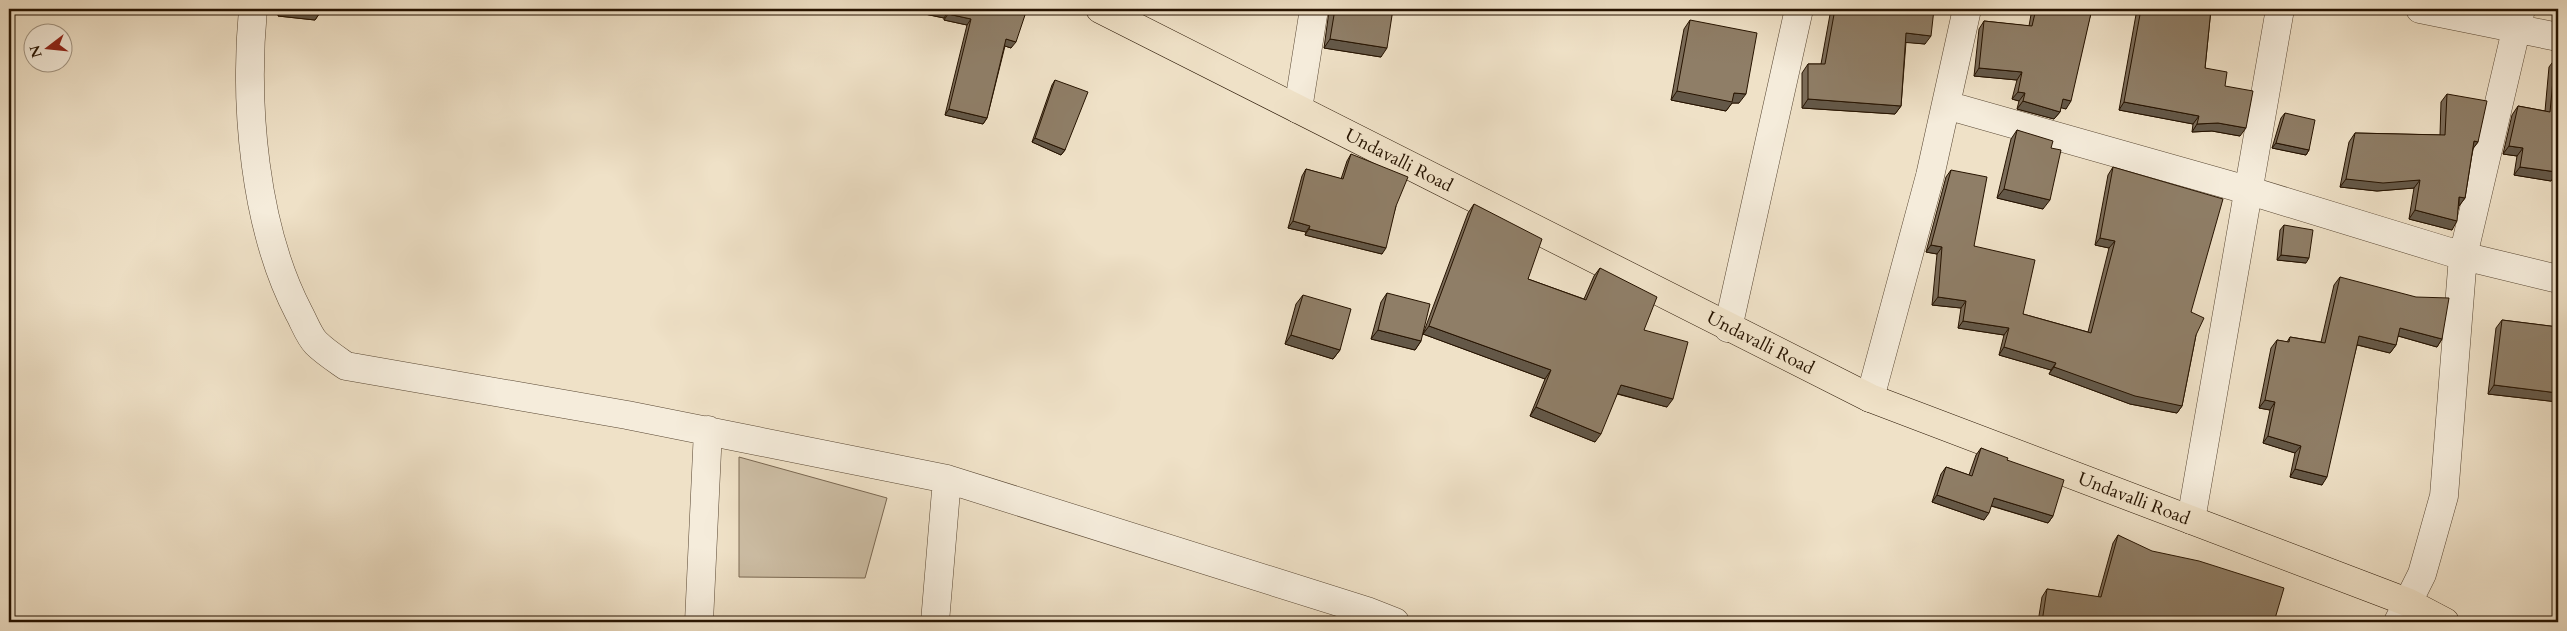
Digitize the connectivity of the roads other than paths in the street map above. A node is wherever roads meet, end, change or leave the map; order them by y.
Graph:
1 (253, 9) edge
2 (1100, 9) edge
3 (1314, 9) edge
4 (1798, 9) edge
5 (1967, 9) edge
6 (2280, 9) edge
7 (2420, 9) edge
8 (2519, 19) edge
9 (2558, 37) edge
10 (1946, 105) junction
11 (1298, 109) junction
12 (2247, 190) junction
13 (2463, 256) junction
14 (2558, 279) edge
15 (1728, 328) junction
16 (1870, 398) junction
17 (708, 430) junction
18 (947, 479) junction
19 (2191, 520) junction
20 (2402, 612) edge
21 (699, 622) edge
22 (935, 622) edge
23 (1395, 622) edge
24 (2445, 622) edge

1 - 17 street
2 - 11 main road, Undavalli Road
3 - 11 street
4 - 15 street
5 - 10 street
6 - 12 street
7 - 8 street
8 - 9 street
8 - 13 street
10 - 12 street
10 - 16 street
11 - 15 main road, Undavalli Road
12 - 13 street
12 - 19 street
13 - 14 street
13 - 20 street
15 - 16 main road, Undavalli Road
16 - 19 main road, Undavalli Road
17 - 18 street
17 - 21 street
18 - 22 street
18 - 23 street
19 - 20 main road, Undavalli Road
20 - 24 main road, Undavalli Road

